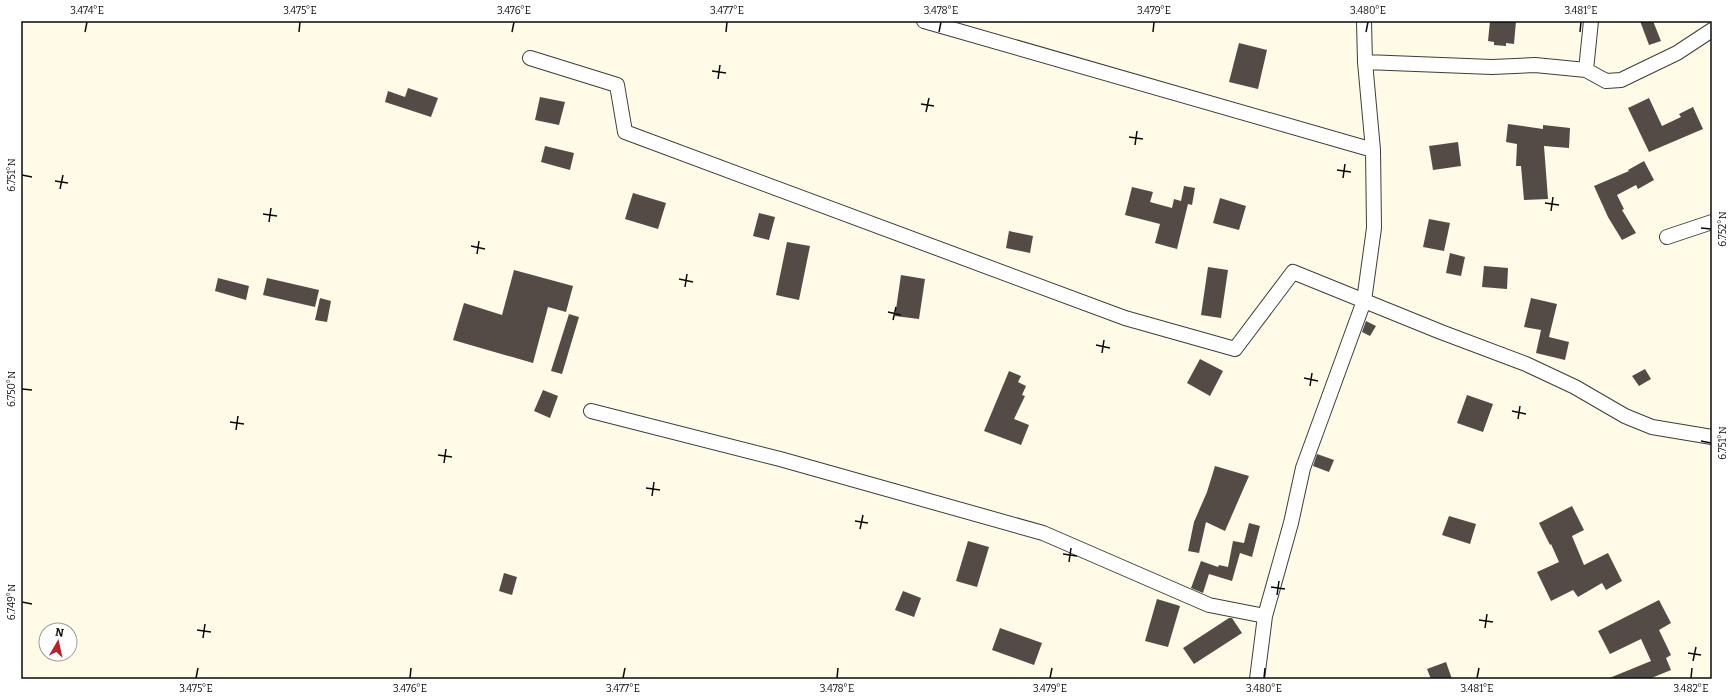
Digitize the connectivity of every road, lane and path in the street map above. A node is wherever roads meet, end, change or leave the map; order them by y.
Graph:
1 (924, 21) edge
2 (1364, 21) edge
3 (1591, 21) edge
4 (1712, 30) edge
5 (530, 58) dead end
6 (1365, 62) junction
7 (1586, 70) junction
8 (1373, 150) junction
9 (1712, 222) edge
10 (1667, 237) dead end
11 (1364, 301) junction
12 (591, 411) dead end
13 (1712, 437) edge
14 (1265, 616) junction
15 (1257, 679) edge

1 - 8 street
2 - 6 street
3 - 7 street
4 - 7 street
5 - 11 street
6 - 7 street
6 - 8 street
8 - 11 street
9 - 10 street
11 - 13 street
11 - 14 street
12 - 14 street
14 - 15 street

